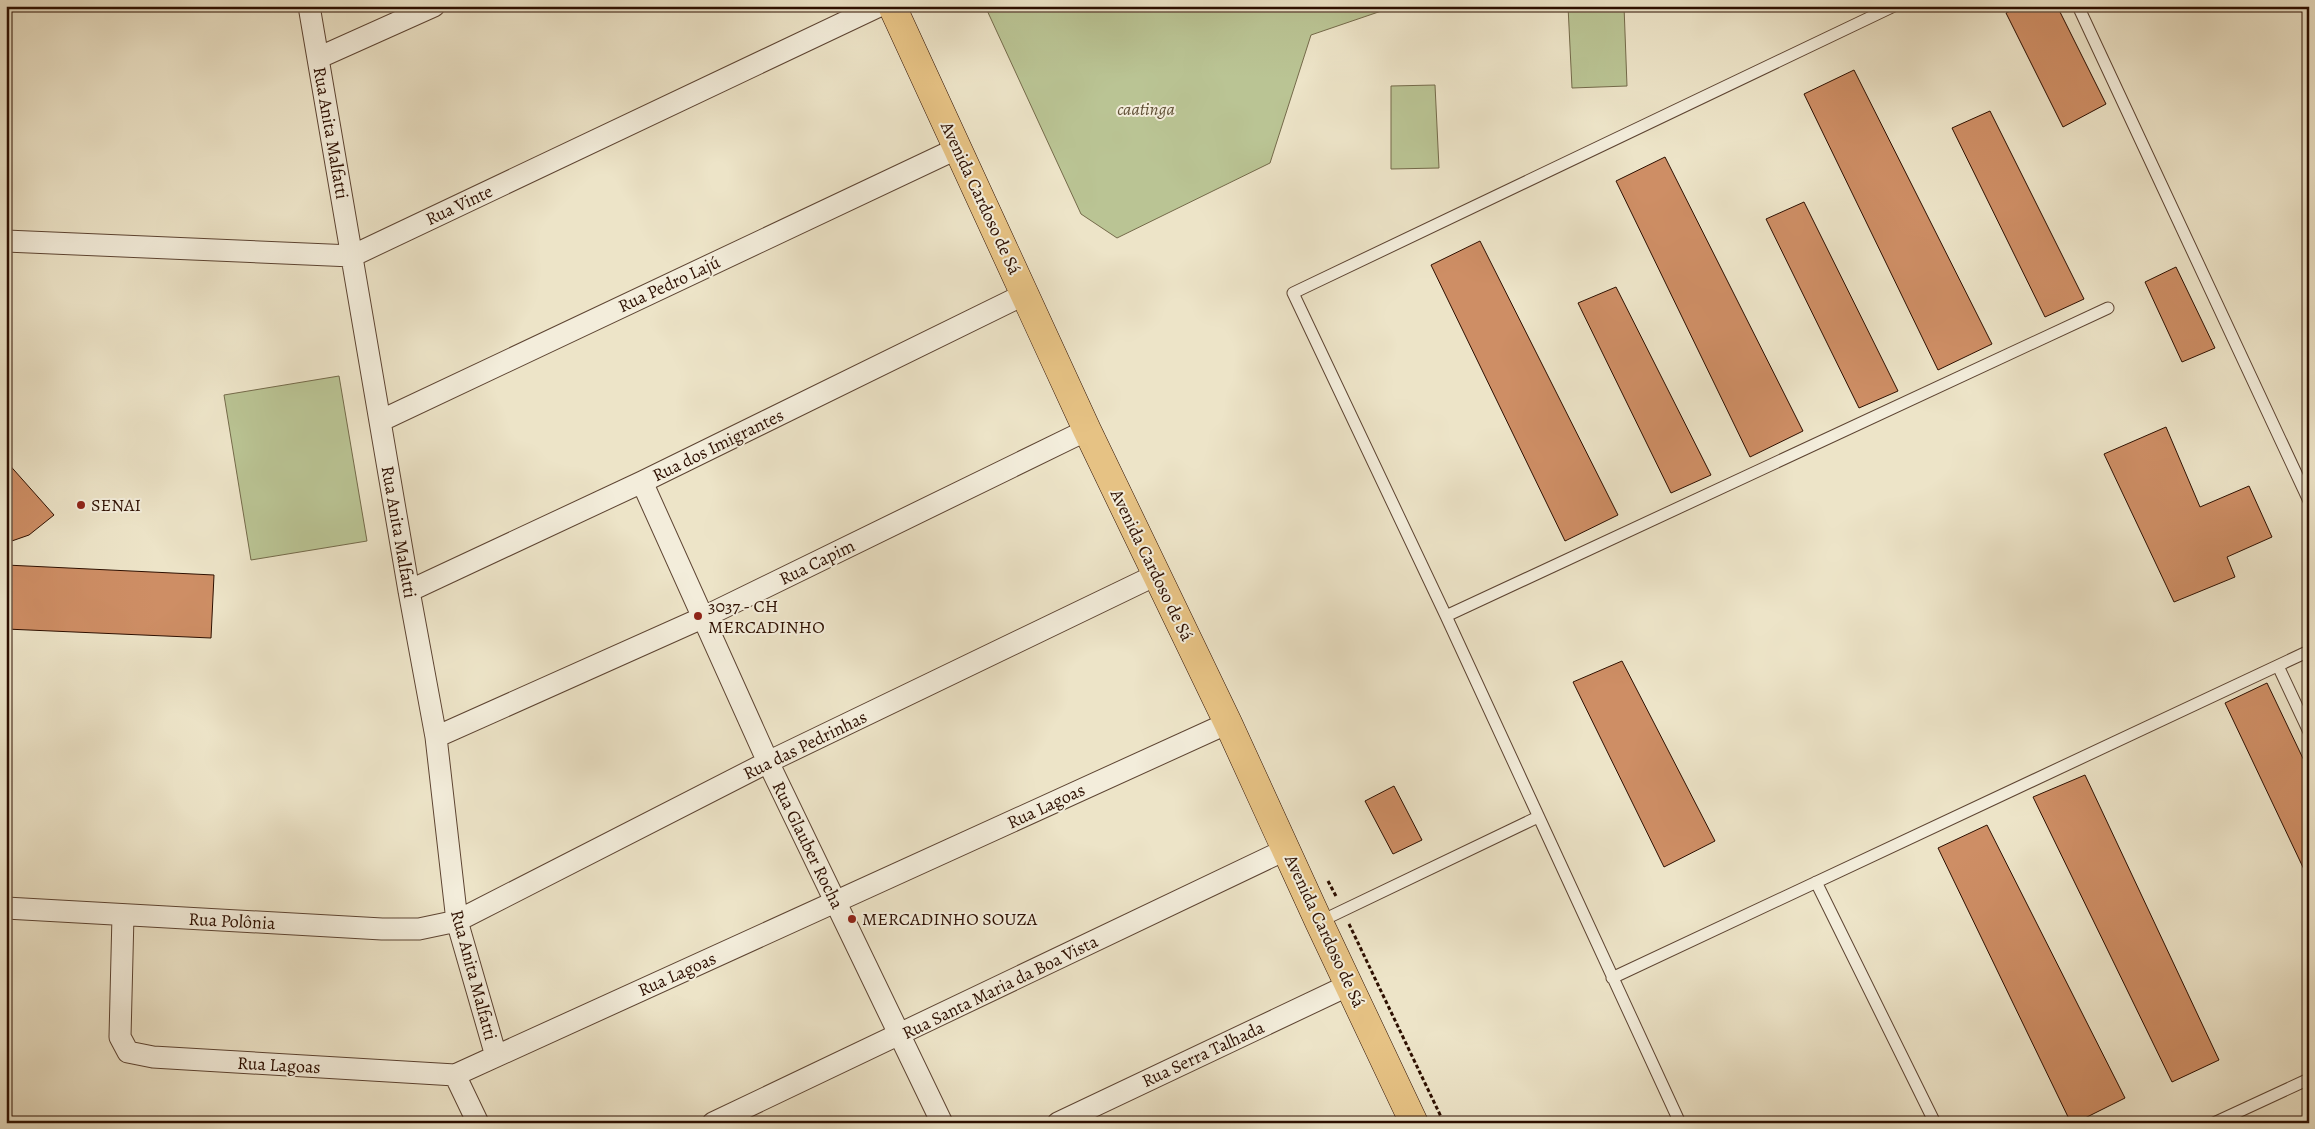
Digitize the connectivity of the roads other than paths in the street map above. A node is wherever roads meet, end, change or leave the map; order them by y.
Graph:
1 (309, 6) edge
2 (434, 6) edge
3 (879, 6) edge
4 (892, 6) edge
5 (1894, 6) edge
6 (2078, 6) edge
7 (318, 58) junction
8 (958, 148) junction
9 (6, 241) edge
10 (352, 256) junction
11 (1026, 294) junction
12 (2108, 308) dead end
13 (380, 421) junction
14 (1087, 430) junction
15 (642, 482) junction
16 (2309, 501) edge
17 (1156, 576) junction
18 (408, 591) junction
19 (1446, 616) junction
20 (702, 618) junction
21 (2309, 651) edge
22 (2278, 666) junction
23 (1228, 722) junction
24 (2309, 732) edge
25 (436, 737) junction
26 (768, 762) junction
27 (1538, 817) junction
28 (1287, 849) junction
29 (1816, 882) junction
30 (836, 902) junction
31 (6, 908) edge
32 (123, 915) junction
33 (457, 921) junction
34 (1319, 922) junction
35 (1612, 978) junction
36 (1349, 985) junction
37 (898, 1035) junction
38 (496, 1056) junction
39 (455, 1075) junction
40 (2309, 1079) edge
41 (1409, 1121) edge
42 (478, 1123) edge
43 (713, 1123) edge
44 (942, 1123) edge
45 (1058, 1123) edge
46 (1680, 1123) edge
47 (1936, 1123) edge
48 (2214, 1123) edge

1 - 7 street, Rua Anita Malfatti
2 - 7 street
3 - 10 street, Rua Vinte
4 - 8 highway, Avenida Cardoso de Sá
5 - 19 lane
6 - 16 lane
7 - 10 street, Rua Anita Malfatti
8 - 11 highway, Avenida Cardoso de Sá
8 - 13 street, Rua Pedro Lajú
9 - 10 street, Rua Vinte
10 - 13 street, Rua Anita Malfatti
11 - 14 highway, Avenida Cardoso de Sá
11 - 15 street, Rua dos Imigrantes
12 - 19 lane
13 - 18 street, Rua Anita Malfatti
14 - 17 highway, Avenida Cardoso de Sá
14 - 20 street, Rua Capim
15 - 18 street, Rua dos Imigrantes
15 - 20 street, Rua Glauber Rocha
17 - 23 highway, Avenida Cardoso de Sá
17 - 26 street, Rua das Pedrinhas
18 - 25 street, Rua Anita Malfatti
19 - 27 lane
20 - 25 street, Rua Capim
20 - 26 street, Rua Glauber Rocha
21 - 22 lane
22 - 24 lane
22 - 29 lane
23 - 28 highway, Avenida Cardoso de Sá
23 - 30 street, Rua Lagoas
25 - 33 street, Rua Anita Malfatti
26 - 30 street, Rua Glauber Rocha
26 - 33 street, Rua das Pedrinhas
27 - 34 lane
27 - 35 lane
28 - 34 highway, Avenida Cardoso de Sá
28 - 37 street, Rua Santa Maria da Boa Vista
29 - 35 lane
29 - 47 lane
30 - 37 street, Rua Glauber Rocha
30 - 38 street, Rua Lagoas
31 - 32 street, Rua Polônia
32 - 33 street, Rua Polônia
32 - 39 street, Rua Lagoas
33 - 38 street, Rua Anita Malfatti
34 - 36 highway, Avenida Cardoso de Sá
35 - 46 lane
36 - 41 highway, Avenida Cardoso de Sá
36 - 45 street, Rua Serra Talhada
37 - 43 street, Rua Santa Maria da Boa Vista
37 - 44 street, Rua Glauber Rocha
38 - 39 street, Rua Lagoas
39 - 42 street
40 - 48 lane

